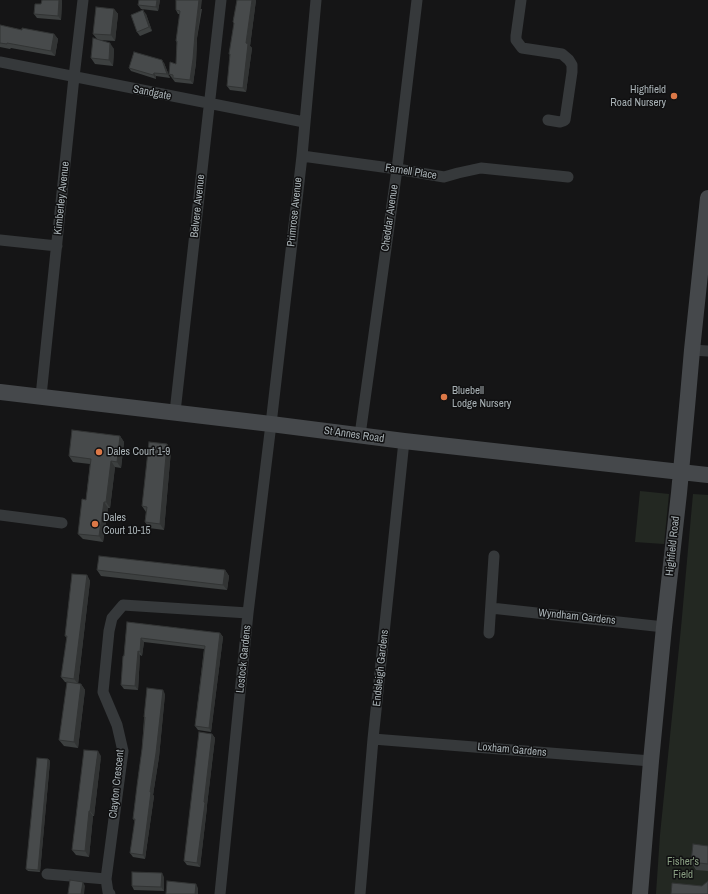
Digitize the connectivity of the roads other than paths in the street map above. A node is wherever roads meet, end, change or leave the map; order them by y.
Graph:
1 (84, 0) edge
2 (221, 0) edge
3 (316, 0) edge
4 (417, 0) edge
5 (521, 0) edge
6 (0, 62) edge
7 (74, 77) junction
8 (209, 104) junction
9 (548, 120) dead end
10 (304, 122) junction
11 (302, 156) junction
12 (397, 169) junction
13 (568, 177) dead end
14 (708, 204) edge
15 (0, 240) edge
16 (57, 246) junction
17 (692, 350) junction
18 (708, 351) edge
19 (0, 392) edge
20 (41, 396) junction
21 (175, 412) junction
22 (271, 424) junction
23 (360, 435) junction
24 (404, 441) junction
25 (680, 472) junction
26 (708, 475) edge
27 (0, 515) edge
28 (62, 523) dead end
29 (494, 556) dead end
30 (491, 608) junction
31 (248, 613) junction
32 (664, 627) junction
33 (489, 633) dead end
34 (373, 739) junction
35 (651, 761) junction
36 (47, 874) dead end
37 (106, 879) junction
38 (110, 894) edge
39 (220, 894) edge
40 (360, 894) edge
41 (640, 894) edge

1 - 7 street, Kimberley Avenue
2 - 8 street, Belvere Avenue
3 - 10 street, Primrose Avenue
4 - 12 street, Cheddar Avenue
5 - 9 street
6 - 7 street, Sandgate
7 - 8 street, Sandgate
7 - 16 street, Kimberley Avenue
8 - 10 street, Sandgate
8 - 21 street, Belvere Avenue
10 - 11 street, Primrose Avenue
11 - 12 street, Farnell Place
11 - 22 street, Primrose Avenue
12 - 13 street, Farnell Place
12 - 23 street, Cheddar Avenue
14 - 17 street, Highfield Road
15 - 16 street
16 - 20 street, Kimberley Avenue
17 - 18 street
17 - 25 street, Highfield Road
19 - 20 street, St Annes Road
20 - 21 street, St Annes Road
21 - 22 street, St Annes Road
22 - 23 street, St Annes Road
22 - 31 street, Lostock Gardens
23 - 24 street, St Annes Road
24 - 25 street, St Annes Road
24 - 34 street, Endsleigh Gardens
25 - 26 street, St Annes Road
25 - 32 street, Highfield Road
27 - 28 street
29 - 30 street
30 - 32 street, Wyndham Gardens
30 - 33 street
31 - 37 street, Clayton Crescent
31 - 39 street, Lostock Gardens
32 - 35 street, Highfield Road
34 - 35 street, Loxham Gardens
34 - 40 street, Endsleigh Gardens
35 - 41 street, Highfield Road
36 - 37 street
37 - 38 street, Clayton Crescent

